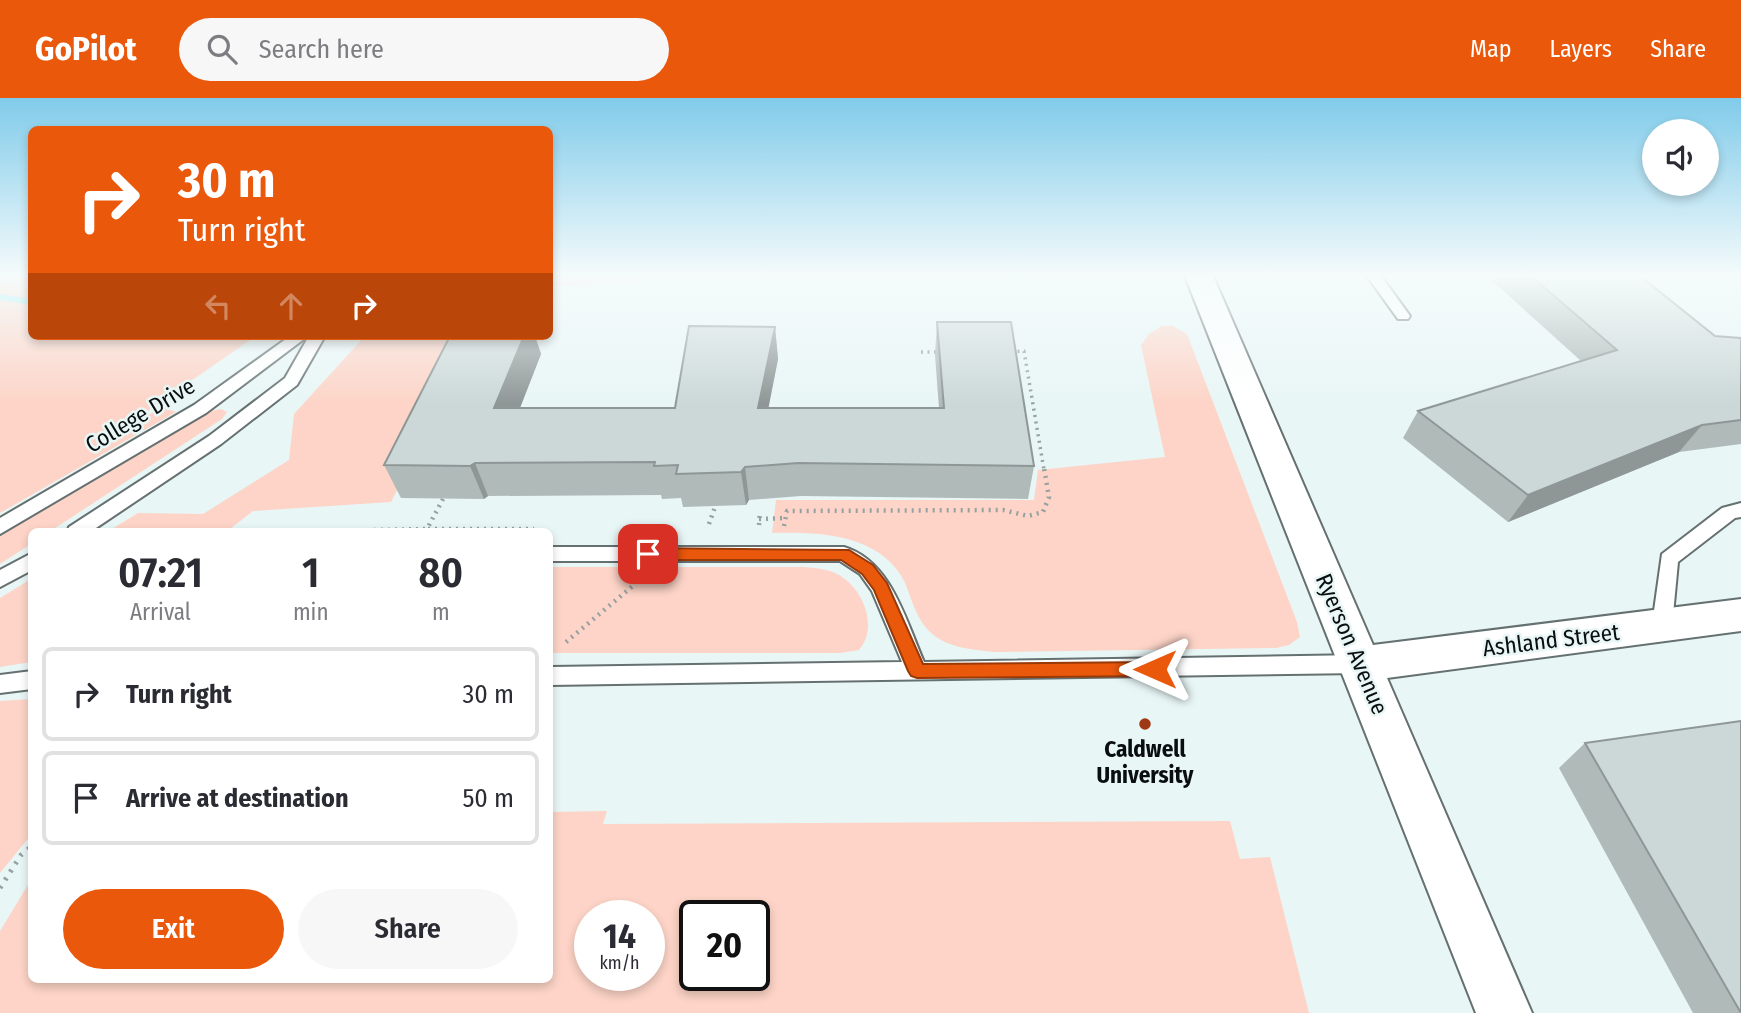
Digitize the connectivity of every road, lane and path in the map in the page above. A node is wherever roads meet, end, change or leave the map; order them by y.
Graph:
1 (1217, 319) edge
2 (295, 340) edge
3 (315, 340) edge
4 (921, 352) dead end
5 (947, 352) edge
6 (999, 352) edge
7 (715, 507) edge
8 (1741, 510) edge
9 (785, 518) junction
10 (760, 519) dead end
11 (0, 527) edge
12 (82, 528) edge
13 (707, 528) dead end
14 (792, 529) dead end
15 (553, 554) edge
16 (28, 562) edge
17 (0, 580) edge
18 (635, 584) dead end
19 (1741, 615) edge
20 (1662, 625) junction
21 (565, 643) dead end
22 (1361, 664) junction
23 (917, 671) junction
24 (553, 676) edge
25 (28, 680) edge
26 (0, 684) edge
27 (28, 849) edge
28 (0, 888) edge
29 (1504, 1013) edge

1 - 22 street, Ryerson Avenue
2 - 11 lane, College Drive
3 - 12 lane
4 - 5 path
6 - 9 path
7 - 13 path
8 - 20 lane
9 - 10 path
9 - 14 path
15 - 23 lane
16 - 17 lane
18 - 21 path
19 - 20 street, Ashland Street
20 - 22 street, Ashland Street
22 - 23 lane
22 - 29 street, Ryerson Avenue
23 - 24 lane
25 - 26 lane
27 - 28 path

